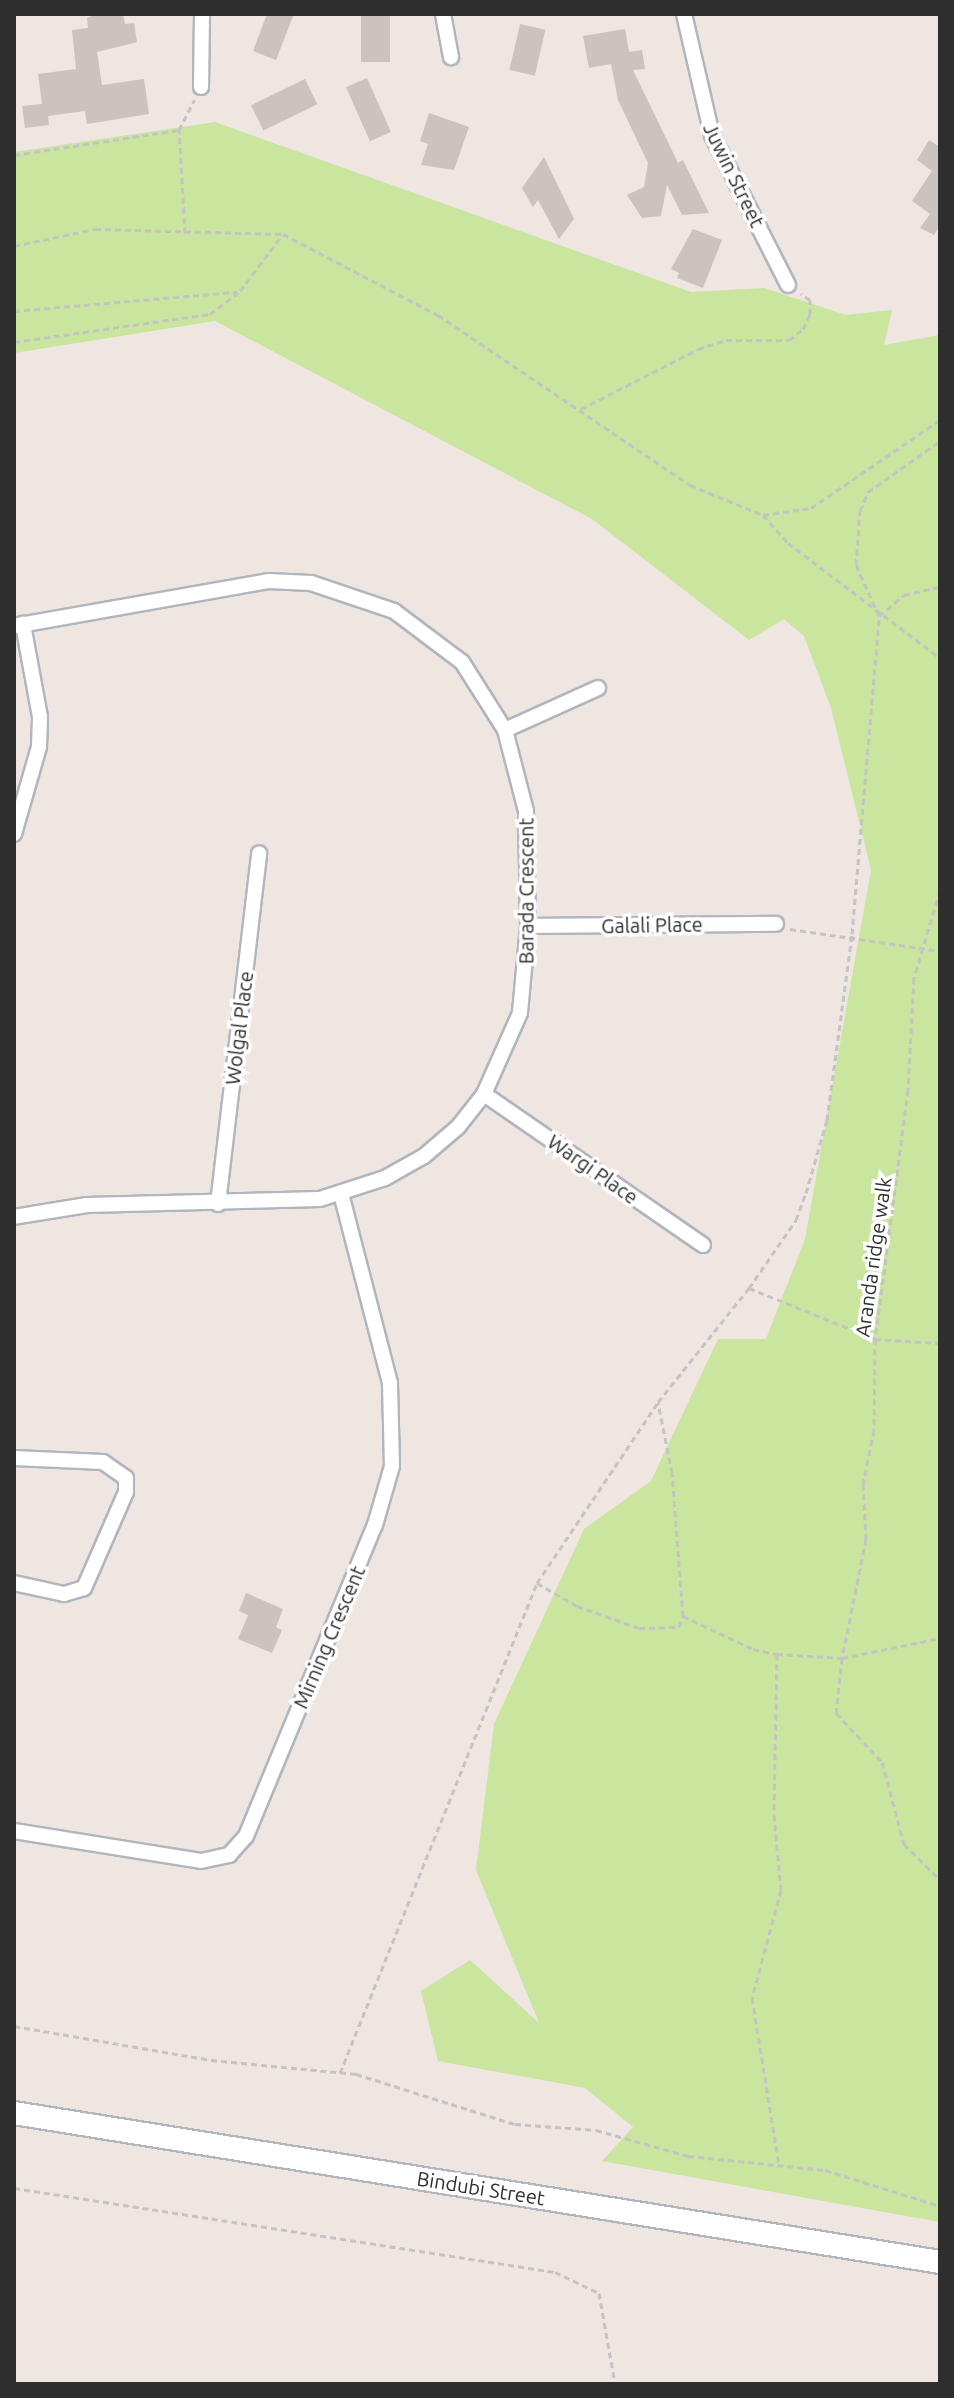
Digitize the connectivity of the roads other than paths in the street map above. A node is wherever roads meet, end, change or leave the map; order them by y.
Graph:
1 (202, 14) edge
2 (443, 14) edge
3 (684, 14) edge
4 (451, 57) dead end
5 (201, 87) road end
6 (788, 285) dead end
7 (18, 625) edge
8 (598, 688) dead end
9 (505, 730) junction
10 (14, 834) edge
11 (259, 853) dead end
12 (776, 924) road end
13 (528, 926) junction
14 (484, 1094) junction
15 (341, 1194) junction
16 (218, 1204) junction
17 (14, 1217) edge
18 (703, 1245) dead end
19 (14, 1458) edge
20 (14, 1583) edge
21 (14, 1831) edge
22 (17, 2113) edge
23 (940, 2262) edge

1 - 5 street
2 - 4 street
3 - 6 street, Juwin Street
7 - 9 street, Barada Crescent
7 - 10 street
8 - 9 street
9 - 13 street, Barada Crescent
11 - 16 street, Wolgal Place
12 - 13 street, Galali Place
13 - 14 street, Barada Crescent
14 - 15 street, Barada Crescent
14 - 18 street, Wargi Place
15 - 16 street, Barada Crescent
15 - 21 street, Mirning Crescent
16 - 17 street, Barada Crescent
19 - 20 street
22 - 23 main road, Bindubi Street

